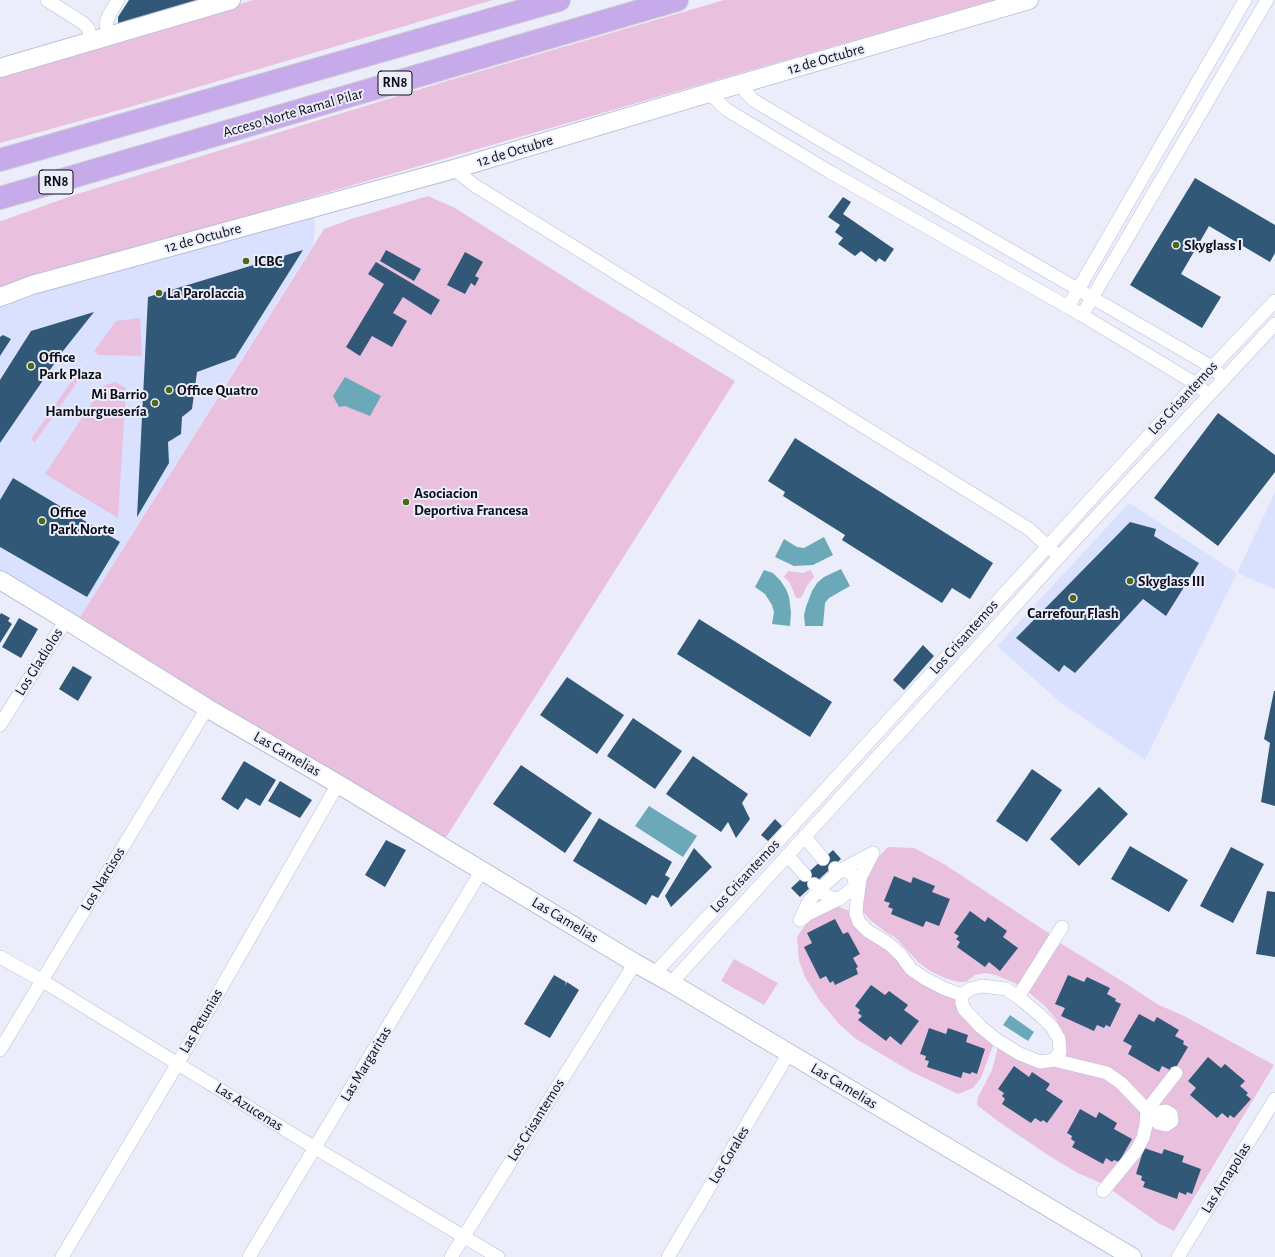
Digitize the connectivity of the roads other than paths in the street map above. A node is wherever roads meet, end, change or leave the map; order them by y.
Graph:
1 (47, 0) edge
2 (118, 0) edge
3 (231, 0) edge
4 (559, 0) edge
5 (677, 0) edge
6 (1029, 0) edge
7 (1245, 0) edge
8 (1267, 0) edge
9 (100, 38) junction
10 (0, 68) edge
11 (740, 85) junction
12 (709, 93) junction
13 (35, 150) junction
14 (841, 152) junction
15 (0, 156) edge
16 (0, 160) edge
17 (112, 166) junction
18 (454, 169) junction
19 (830, 172) junction
20 (0, 198) edge
21 (0, 212) edge
22 (1077, 290) junction
23 (0, 297) edge
24 (1093, 298) junction
25 (1275, 301) edge
26 (1068, 307) junction
27 (1082, 315) junction
28 (1275, 324) edge
29 (1212, 367) junction
30 (1224, 379) junction
31 (1196, 384) junction
32 (1209, 395) junction
33 (1048, 545) junction
34 (1059, 557) junction
35 (0, 580) edge
36 (66, 620) junction
37 (207, 708) junction
38 (0, 725) edge
39 (849, 763) junction
40 (861, 775) junction
41 (338, 784) junction
42 (782, 836) junction
43 (804, 836) junction
44 (791, 851) junction
45 (832, 865) junction
46 (482, 870) junction
47 (813, 883) junction
48 (858, 883) junction
49 (839, 899) junction
50 (1062, 927) dead end
51 (0, 956) edge
52 (634, 963) junction
53 (654, 974) junction
54 (41, 980) junction
55 (671, 983) junction
56 (962, 995) junction
57 (1018, 997) junction
58 (0, 1050) edge
59 (790, 1053) junction
60 (1054, 1060) junction
61 (178, 1063) junction
62 (1176, 1073) dead end
63 (1275, 1099) edge
64 (1149, 1111) junction
65 (315, 1148) junction
66 (1103, 1191) dead end
67 (464, 1236) junction
68 (62, 1257) edge
69 (249, 1257) edge
70 (451, 1257) edge
71 (498, 1257) edge
72 (668, 1257) edge
73 (1132, 1257) edge
74 (1178, 1257) edge

1 - 9 street
2 - 9 street
3 - 9 street
4 - 13 highway, RN8
5 - 17 highway, Acceso Norte Ramal Pilar / RN8
6 - 11 street, 12 de Octubre
7 - 22 street
8 - 24 street
9 - 10 street
11 - 12 street, 12 de Octubre
11 - 14 street
12 - 18 street, 12 de Octubre
12 - 19 street
13 - 15 highway
13 - 16 highway, RN8
14 - 19 street
14 - 22 street
17 - 20 highway, Acceso Norte Ramal Pilar / RN8
17 - 21 highway
18 - 23 street, 12 de Octubre
18 - 33 street
19 - 26 street
22 - 24 street
22 - 26 street
24 - 27 street
24 - 29 street
25 - 29 street, Los Crisantemos
26 - 27 street
27 - 31 street
28 - 30 street, Los Crisantemos
29 - 30 street
29 - 31 street, Los Crisantemos
30 - 32 street, Los Crisantemos
31 - 32 street
31 - 33 street, Los Crisantemos
32 - 34 street, Los Crisantemos
33 - 34 street
33 - 39 street, Los Crisantemos
34 - 40 street, Los Crisantemos
35 - 36 street, Las Camelias
36 - 37 street, Las Camelias
36 - 38 street, Los Gladiolos
37 - 41 street, Las Camelias
37 - 54 street, Los Narcisos
39 - 40 street
39 - 42 street, Los Crisantemos
40 - 43 street, Los Crisantemos
41 - 46 street, Las Camelias
41 - 61 street, Las Petunias
42 - 44 street
42 - 53 street, Los Crisantemos
43 - 44 street, Los Crisantemos
43 - 45 street
44 - 47 street
44 - 55 street, Los Crisantemos
45 - 47 street
45 - 48 street
45 - 48 street
46 - 52 street, Las Camelias
46 - 65 street, Las Margaritas
47 - 49 street
47 - 49 street
48 - 49 street
48 - 56 street
50 - 57 street
51 - 54 street, Las Azucenas
52 - 53 street, Las Camelias
52 - 67 street, Los Crisantemos
53 - 55 street, Las Camelias
54 - 58 street, Los Narcisos
54 - 61 street, Las Azucenas
55 - 59 street, Las Camelias
56 - 57 street
56 - 60 street
57 - 60 street
59 - 72 street, Los Corales
59 - 73 street, Las Camelias
60 - 64 street
61 - 65 street, Las Azucenas
61 - 68 street, Las Petunias
62 - 64 street
63 - 74 street, Las Amapolas
64 - 66 street
65 - 67 street, Las Azucenas
65 - 69 street, Las Margaritas
67 - 70 street, Los Crisantemos
67 - 71 street, Las Azucenas

